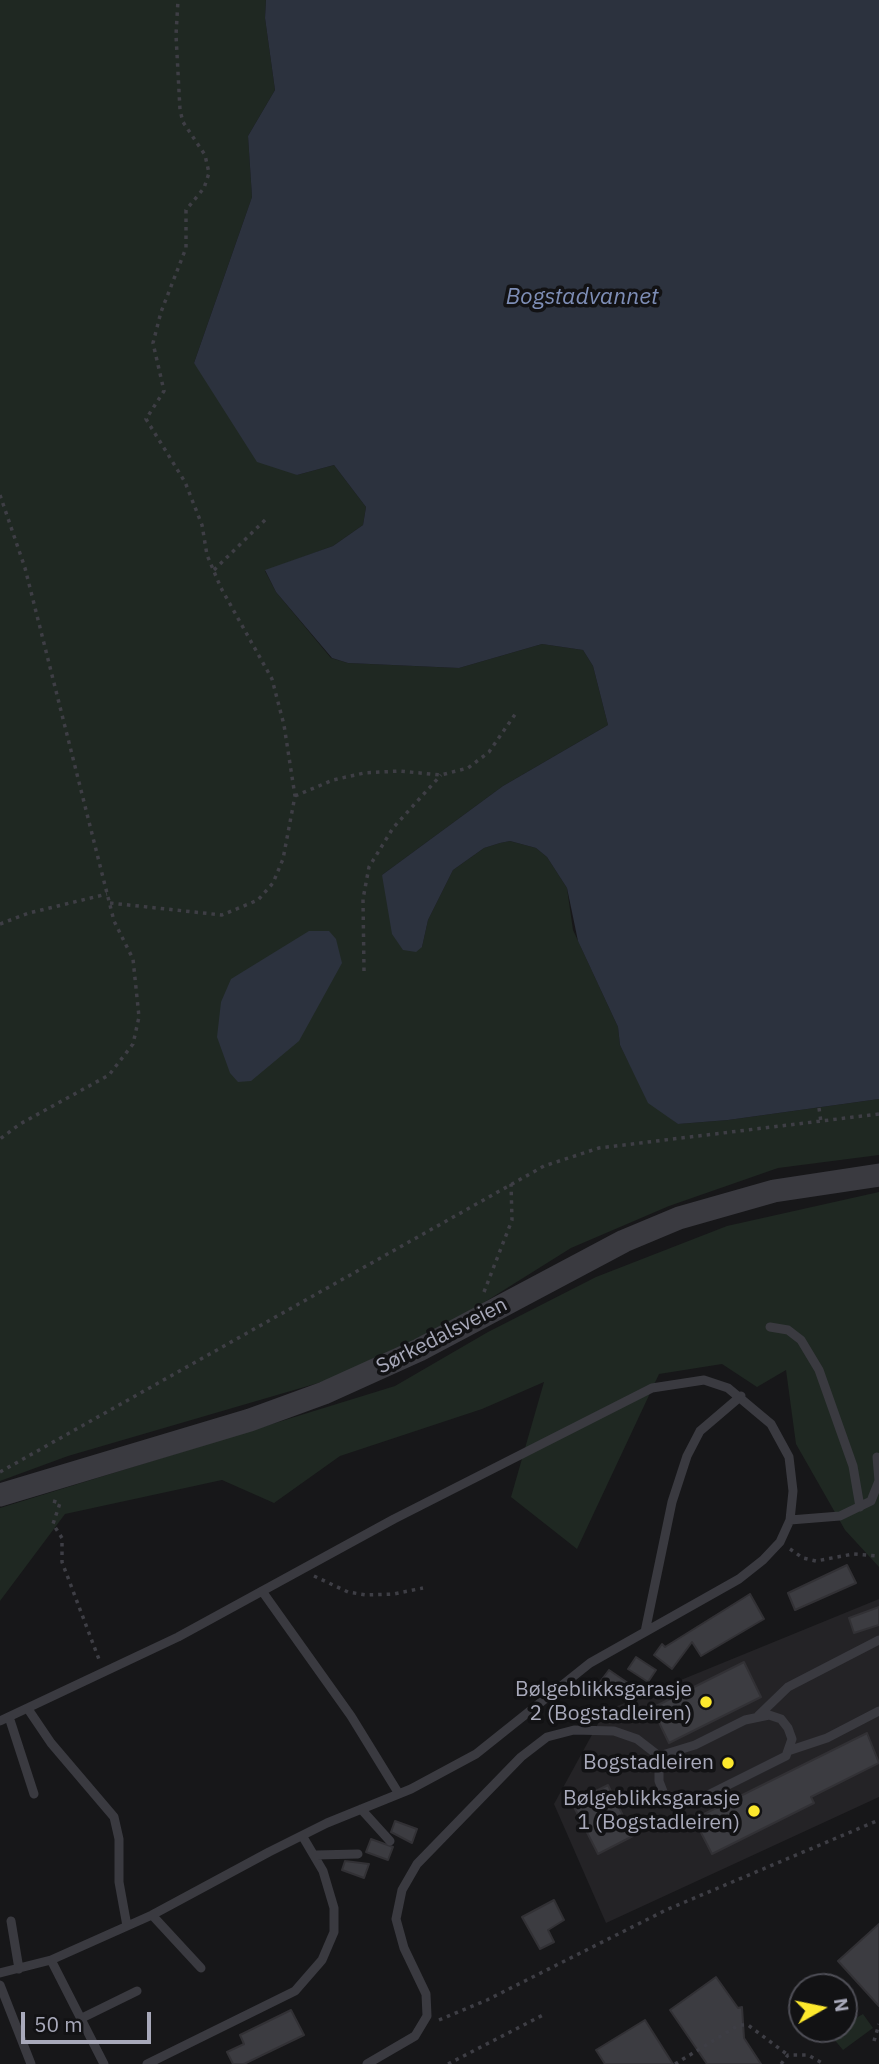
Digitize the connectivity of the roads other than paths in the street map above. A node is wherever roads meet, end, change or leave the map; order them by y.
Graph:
1 (879, 1175) edge
2 (770, 1327) dead end
3 (741, 1396) junction
4 (877, 1457) dead end
5 (0, 1495) edge
6 (860, 1507) junction
7 (790, 1520) junction
8 (262, 1591) junction
9 (645, 1632) junction
10 (879, 1640) edge
11 (28, 1709) junction
12 (879, 1711) edge
13 (758, 1716) junction
14 (5, 1719) edge
15 (791, 1750) junction
16 (659, 1756) junction
17 (34, 1794) dead end
18 (399, 1794) junction
19 (361, 1809) junction
20 (303, 1837) junction
21 (390, 1840) dead end
22 (358, 1854) dead end
23 (316, 1855) junction
24 (152, 1914) junction
25 (11, 1922) dead end
26 (127, 1926) junction
27 (51, 1959) junction
28 (201, 1968) dead end
29 (19, 1969) junction
30 (0, 1973) edge
31 (0, 1985) edge
32 (137, 1991) dead end
33 (82, 2018) junction
34 (31, 2064) edge
35 (104, 2064) edge
36 (147, 2064) edge
37 (367, 2064) edge

1 - 5 street, Sørkedalsveien
2 - 6 lane
3 - 7 lane
3 - 8 lane
3 - 9 lane
4 - 6 lane
6 - 7 lane
7 - 9 lane
8 - 11 lane
8 - 18 lane
9 - 18 lane
10 - 13 lane
11 - 14 lane
11 - 26 lane
12 - 15 lane
13 - 15 lane
13 - 16 lane
14 - 17 lane
15 - 16 lane
16 - 37 lane
18 - 19 lane
19 - 20 lane
19 - 21 lane
20 - 23 lane
20 - 24 lane
22 - 23 lane
23 - 36 lane
24 - 26 lane
24 - 28 lane
25 - 29 lane
26 - 27 lane
27 - 29 lane
27 - 33 lane
29 - 30 lane
31 - 34 lane
32 - 33 lane
33 - 35 lane

